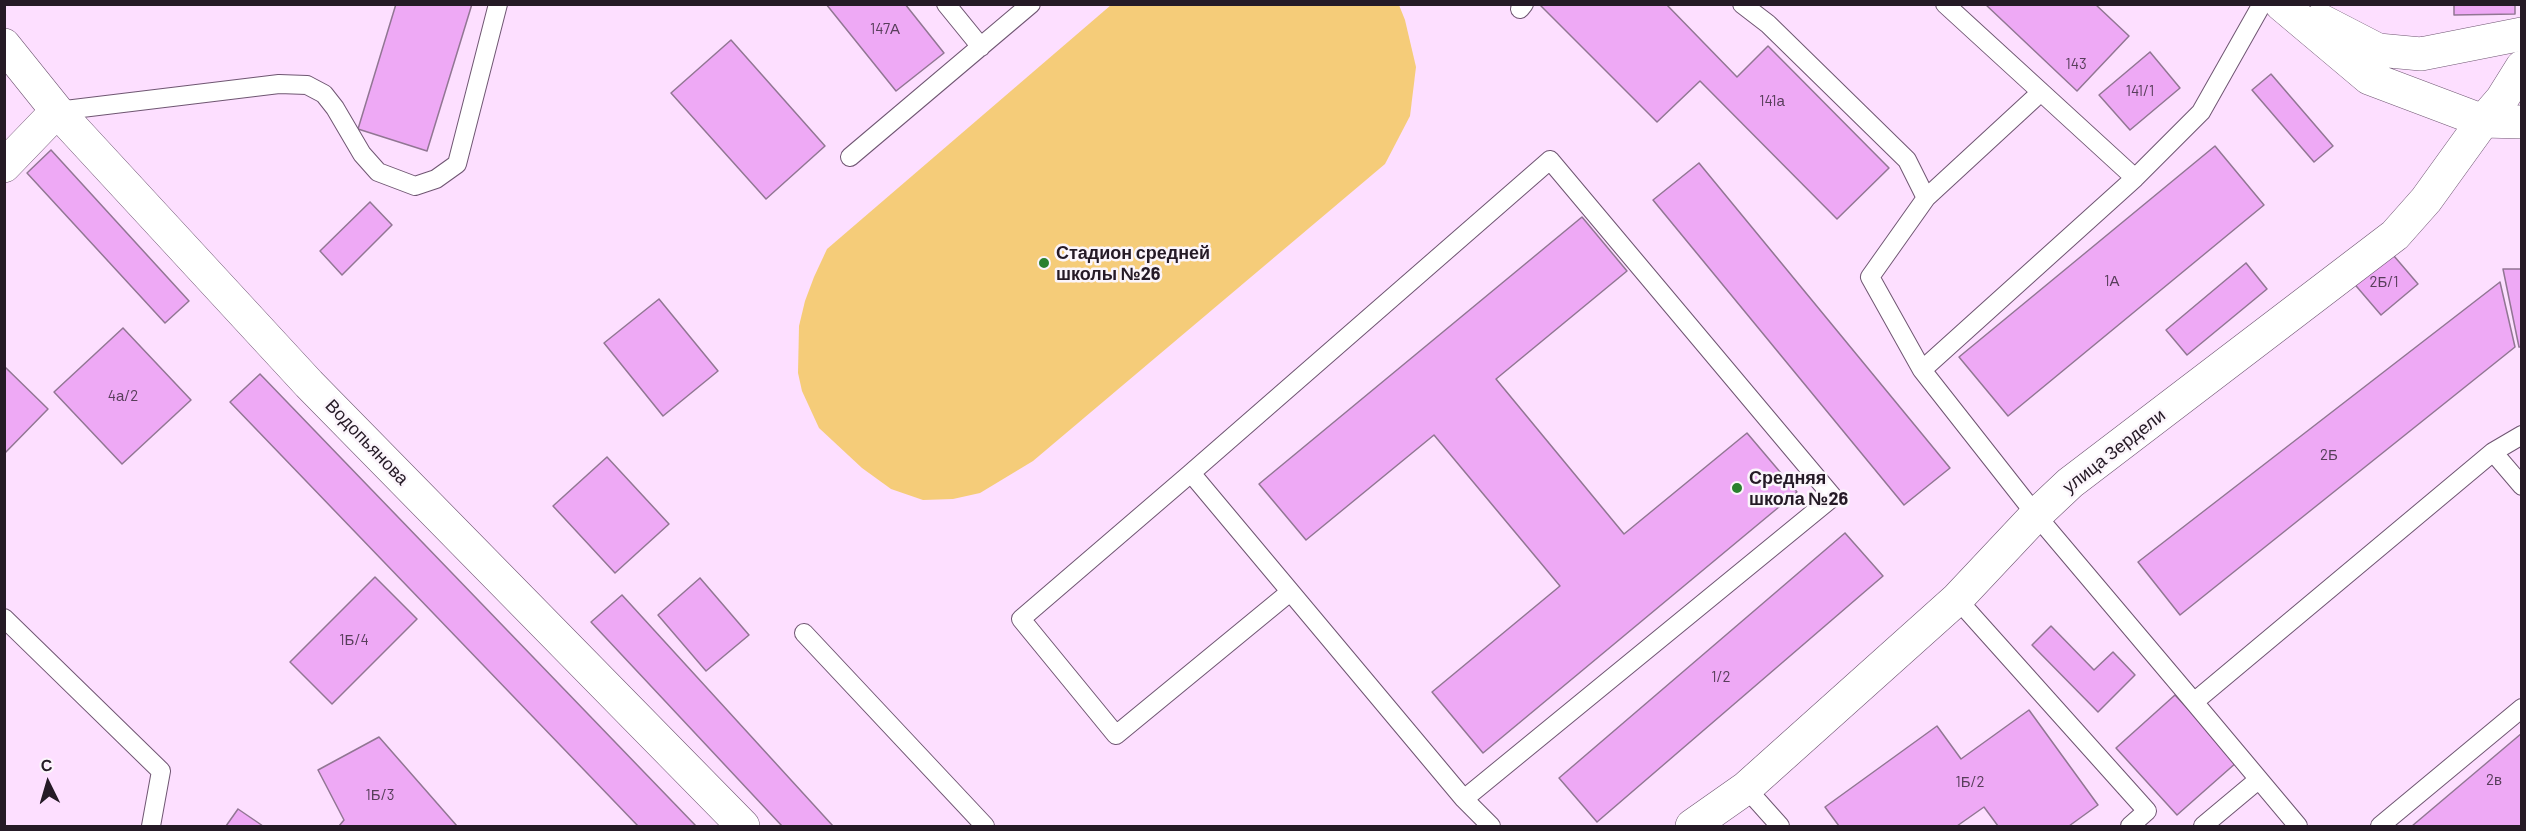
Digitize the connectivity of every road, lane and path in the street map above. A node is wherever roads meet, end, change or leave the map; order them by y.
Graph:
1 (498, 4) edge
2 (946, 4) edge
3 (1031, 4) edge
4 (1743, 4) edge
5 (1945, 4) edge
6 (2262, 4) edge
7 (2281, 4) edge
8 (2289, 4) edge
9 (2522, 34) edge
10 (4, 45) edge
11 (981, 47) junction
12 (2522, 67) edge
13 (2041, 92) junction
14 (57, 111) junction
15 (2483, 121) junction
16 (2522, 122) edge
17 (850, 157) dead end
18 (4, 165) edge
19 (2134, 178) junction
20 (1926, 198) junction
21 (1922, 370) junction
22 (2522, 435) edge
23 (2493, 452) junction
24 (1191, 473) junction
25 (2522, 486) edge
26 (2036, 515) junction
27 (1290, 592) junction
28 (1957, 599) junction
29 (4, 618) edge
30 (804, 633) dead end
31 (2194, 702) junction
32 (2522, 708) edge
33 (2258, 780) junction
34 (1746, 788) junction
35 (1464, 799) junction
36 (151, 826) edge
37 (743, 826) edge
38 (985, 826) edge
39 (1491, 826) edge
40 (1692, 826) edge
41 (1780, 826) edge
42 (2130, 826) edge
43 (2203, 826) edge
44 (2298, 826) edge
45 (2380, 826) edge

1 - 14 lane
2 - 11 lane
3 - 11 lane
4 - 20 lane
5 - 13 lane
6 - 19 lane
7 - 15 street
8 - 9 street
10 - 14 street, Водопьянова
11 - 17 lane
12 - 15 street, улица Зердели
13 - 19 lane
13 - 20 lane
14 - 18 street
14 - 37 street, Водопьянова
15 - 16 street
15 - 26 street, улица Зердели
19 - 21 lane
20 - 21 lane
21 - 26 lane
22 - 23 lane
23 - 25 lane
23 - 31 lane
24 - 27 lane
24 - 27 lane
24 - 35 lane
26 - 28 street, улица Зердели
26 - 31 lane
27 - 35 lane
28 - 34 street, улица Зердели
28 - 42 lane
29 - 36 lane
30 - 38 lane
31 - 33 lane
32 - 45 lane
33 - 43 lane
33 - 44 lane
34 - 40 street, улица Зердели
34 - 41 lane
35 - 39 lane

